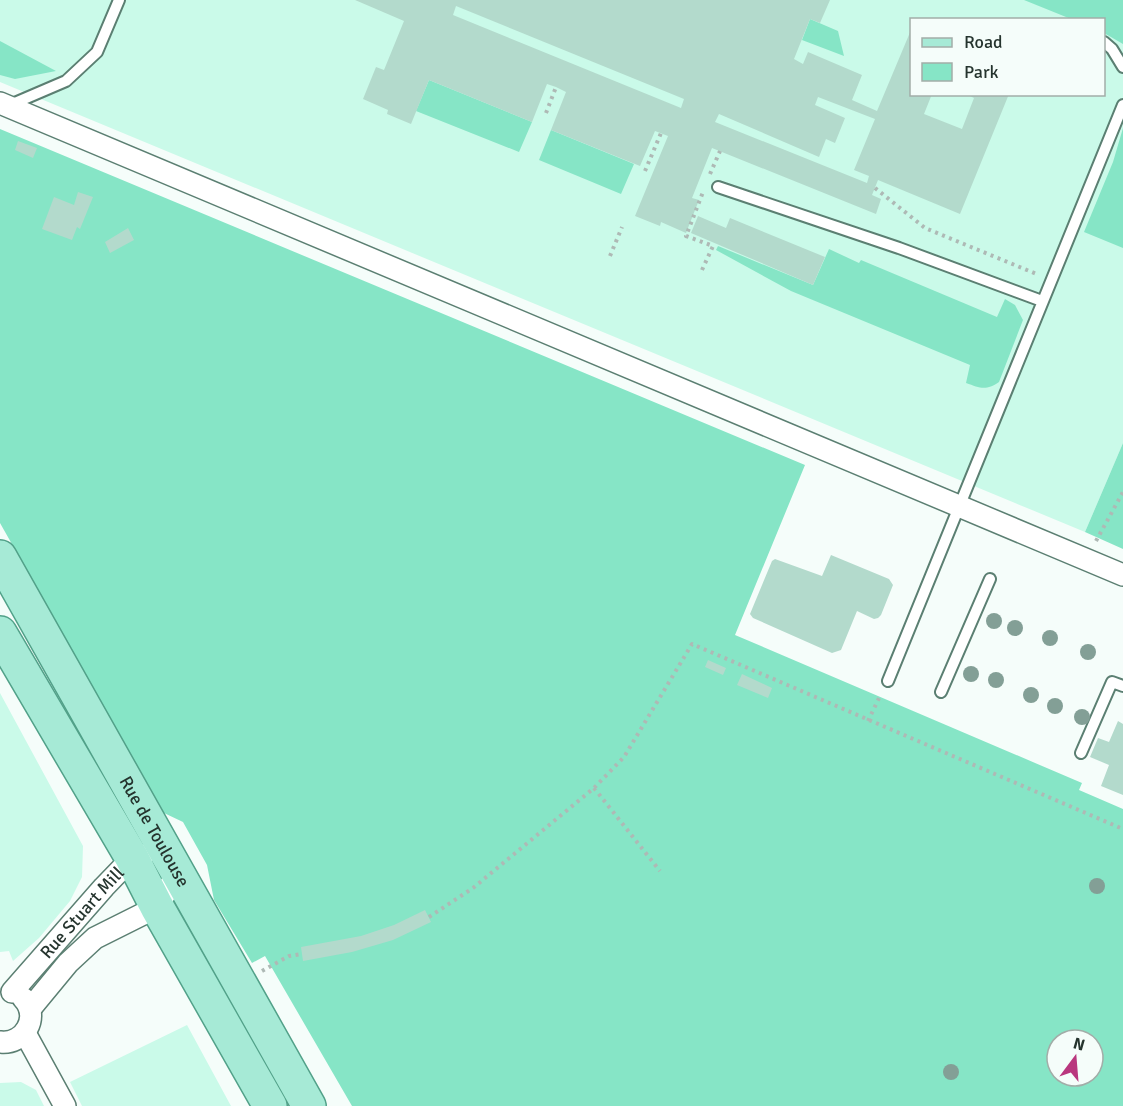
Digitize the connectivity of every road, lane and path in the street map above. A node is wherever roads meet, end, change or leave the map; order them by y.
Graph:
1 (119, 0) edge
2 (1105, 43) edge
3 (1123, 67) edge
4 (556, 87) dead end
5 (4, 105) edge
6 (1123, 105) edge
7 (546, 113) dead end
8 (661, 133) dead end
9 (720, 151) dead end
10 (645, 171) dead end
11 (718, 187) dead end
12 (875, 188) dead end
13 (622, 227) dead end
14 (610, 256) dead end
15 (702, 270) dead end
16 (1051, 280) junction
17 (1042, 301) junction
18 (1123, 492) edge
19 (960, 506) junction
20 (0, 557) edge
21 (1086, 560) junction
22 (1123, 575) edge
23 (990, 579) dead end
24 (0, 633) edge
25 (888, 681) joint
26 (1123, 686) edge
27 (941, 692) dead end
28 (868, 721) junction
29 (1081, 753) dead end
30 (594, 788) junction
31 (1123, 830) edge
32 (132, 858) junction
33 (172, 860) junction
34 (660, 871) dead end
35 (157, 907) junction
36 (429, 917) dead end
37 (302, 954) dead end
38 (240, 984) junction
39 (6, 992) edge
40 (30, 1009) junction
41 (25, 1033) junction
42 (0, 1042) edge
43 (65, 1106) edge
44 (270, 1106) edge
45 (309, 1106) edge

1 - 5 lane
2 - 3 lane
4 - 7 path
5 - 19 street
6 - 16 lane
8 - 10 path
9 - 15 path
11 - 17 lane
12 - 16 path
13 - 14 path
16 - 17 lane
17 - 19 lane
18 - 21 path
19 - 21 street
19 - 25 lane
20 - 33 main road, Rue de Toulouse
21 - 22 street
23 - 27 lane
24 - 32 main road, Rue de Toulouse
25 - 28 path
26 - 29 lane
28 - 30 path
28 - 31 path
30 - 34 path
30 - 36 path
32 - 33 street, Rue Stuart Mill
32 - 35 main road, Rue de Toulouse
32 - 39 street, Rue Stuart Mill
33 - 35 street
33 - 38 main road, Rue de Toulouse
35 - 40 street, Rue Stuart Mill
35 - 44 main road, Rue de Toulouse
37 - 38 path
38 - 45 main road, Rue de Toulouse
39 - 40 street
40 - 41 street
41 - 42 street
41 - 43 street

